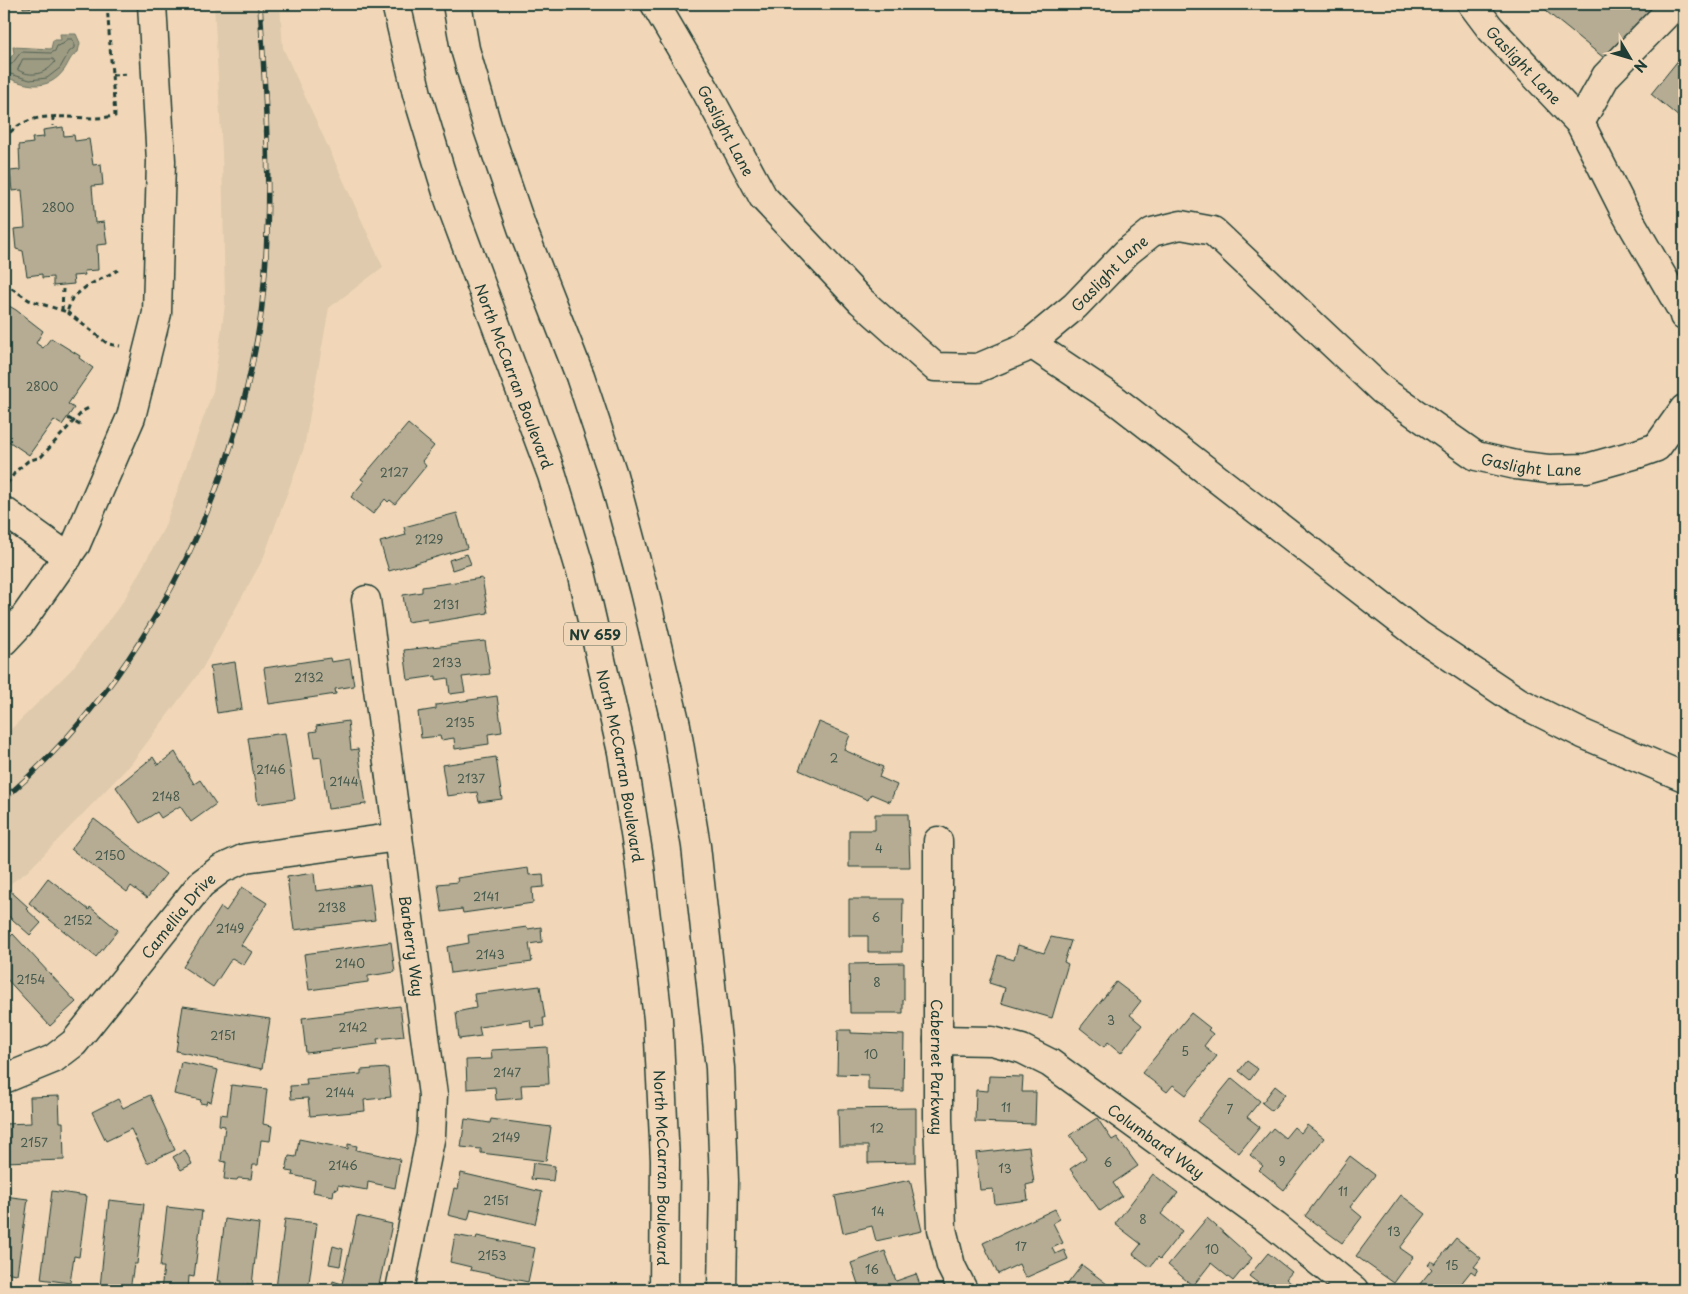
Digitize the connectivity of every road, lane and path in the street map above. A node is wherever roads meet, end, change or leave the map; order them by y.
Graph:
1 (107, 4) edge
2 (152, 4) edge
3 (396, 4) edge
4 (457, 4) edge
5 (655, 4) edge
6 (1472, 4) edge
7 (1676, 4) edge
8 (53, 116) junction
9 (1580, 123) junction
10 (53, 126) dead end
11 (4, 138) edge
12 (118, 270) dead end
13 (4, 283) edge
14 (63, 289) dead end
15 (62, 311) junction
16 (67, 312) junction
17 (1684, 316) edge
18 (1030, 343) junction
19 (108, 344) dead end
20 (91, 407) dead end
21 (1684, 409) edge
22 (68, 418) dead end
23 (74, 422) junction
24 (83, 427) dead end
25 (4, 488) edge
26 (4, 511) edge
27 (68, 557) junction
28 (366, 600) dead end
29 (4, 641) edge
30 (1684, 777) edge
31 (398, 837) junction
32 (938, 841) dead end
33 (938, 1040) junction
34 (4, 1079) edge
35 (400, 1290) edge
36 (664, 1290) edge
37 (722, 1290) edge
38 (963, 1290) edge
39 (1354, 1290) edge

1 - 8 path
2 - 27 main road
3 - 36 main road, North McCarran Boulevard / NV 659
4 - 37 main road
5 - 18 main road, Gaslight Lane
6 - 9 main road, Gaslight Lane
7 - 9 main road
8 - 10 path
8 - 11 path
9 - 17 main road, Gaslight Lane
12 - 16 path
13 - 15 path
14 - 15 path
15 - 16 path
16 - 19 path
18 - 21 main road, Gaslight Lane
18 - 30 main road
20 - 23 path
22 - 23 path
23 - 24 path
23 - 25 path
26 - 27 main road
27 - 29 main road
28 - 31 main road, Barberry Way
31 - 34 main road, Camellia Drive
31 - 35 main road, Barberry Way
32 - 33 main road, Cabernet Parkway
33 - 38 main road, Cabernet Parkway
33 - 39 main road, Columbard Way

